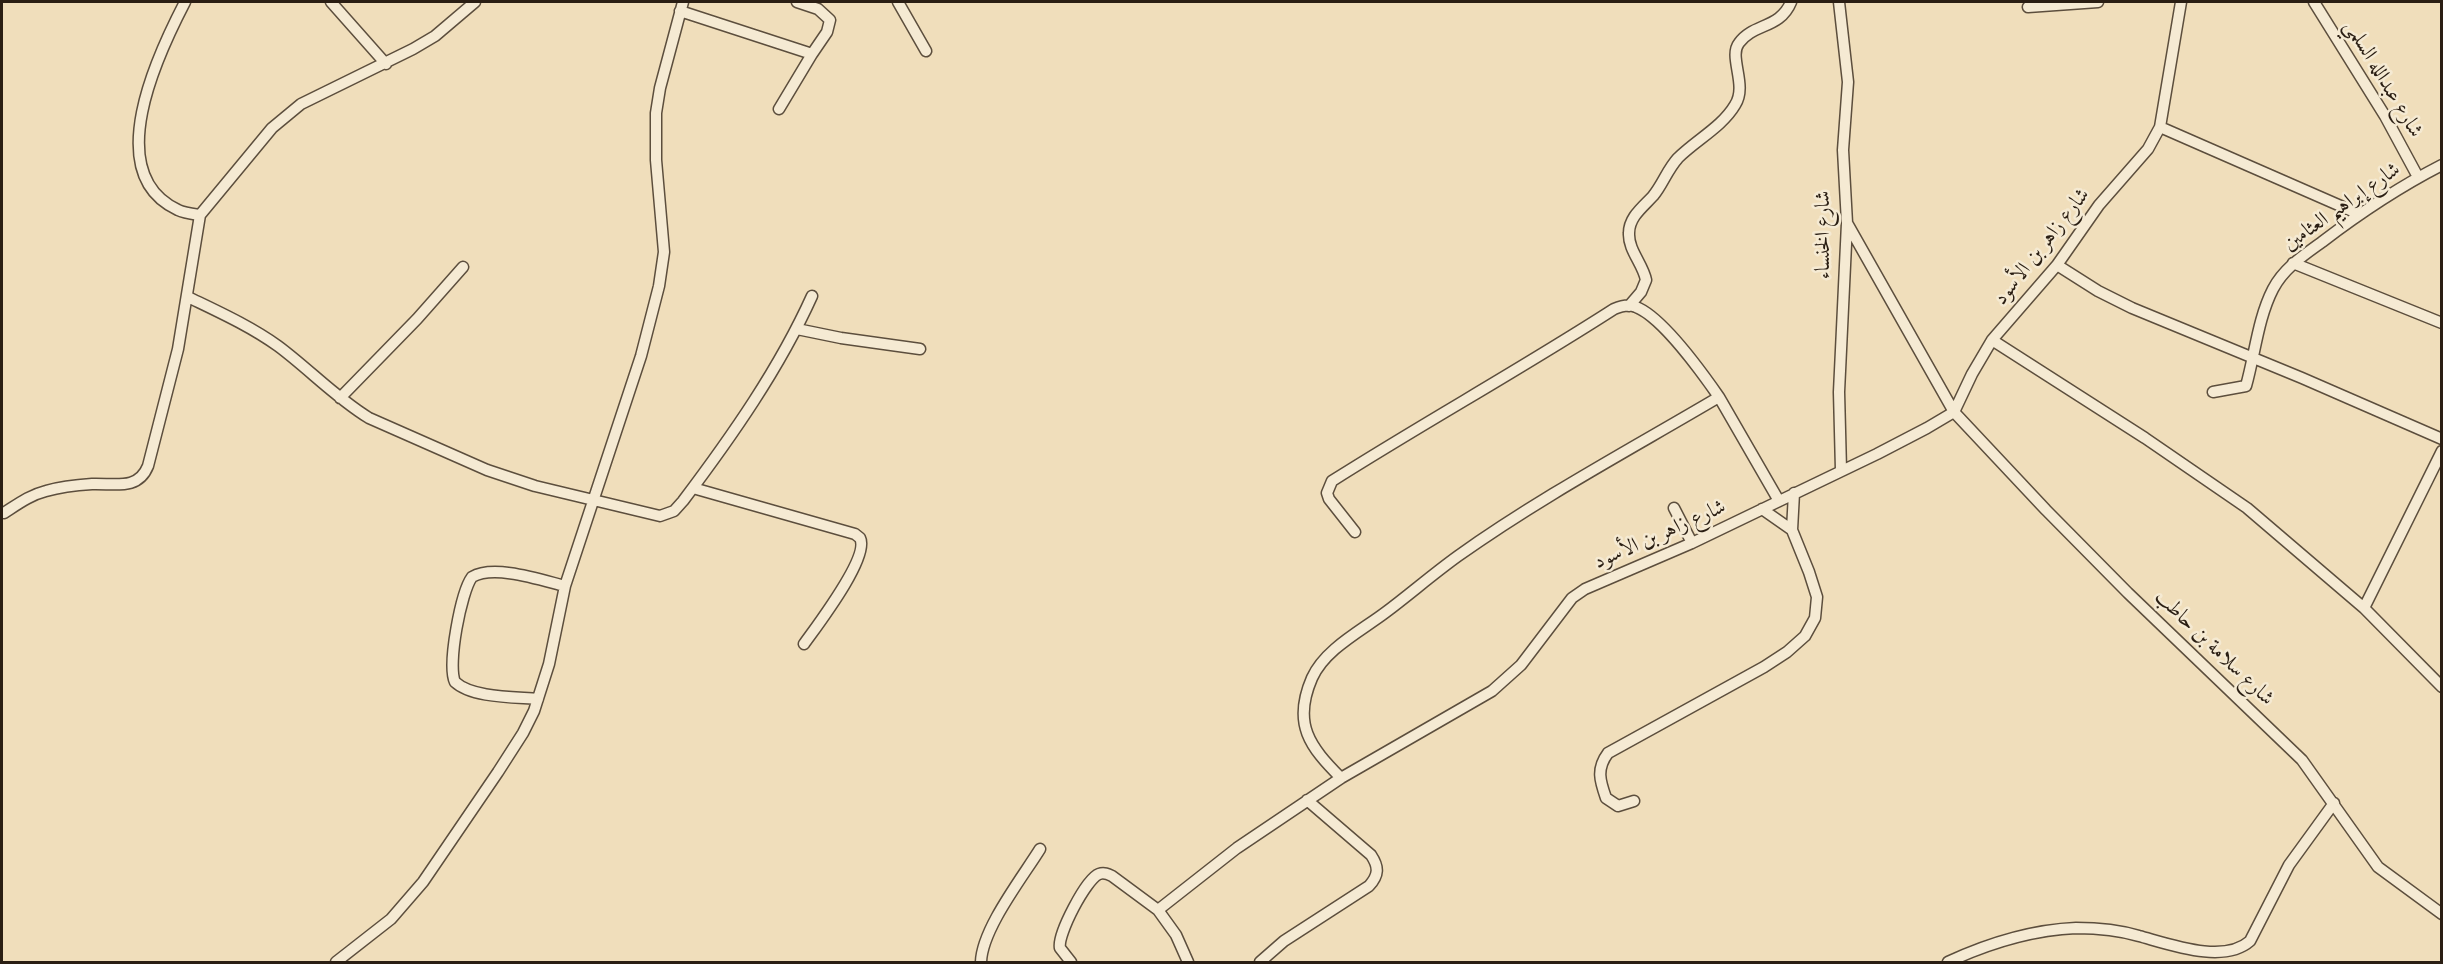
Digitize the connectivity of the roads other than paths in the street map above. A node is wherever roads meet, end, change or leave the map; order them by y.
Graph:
1 (185, 2) edge
2 (331, 2) edge
3 (475, 2) edge
4 (797, 2) edge
5 (898, 2) edge
6 (1791, 2) edge
7 (1839, 2) edge
8 (2098, 2) edge
9 (2181, 2) edge
10 (2314, 2) edge
11 (681, 6) edge
12 (2028, 7) dead end
13 (926, 51) dead end
14 (812, 54) junction
15 (386, 64) junction
16 (779, 109) dead end
17 (2160, 127) junction
18 (2442, 165) edge
19 (2418, 177) junction
20 (2359, 214) junction
21 (200, 215) junction
22 (1847, 223) junction
23 (2293, 263) junction
24 (2057, 265) junction
25 (463, 267) dead end
26 (812, 296) dead end
27 (188, 297) junction
28 (1629, 306) junction
29 (2442, 323) edge
30 (797, 329) junction
31 (1992, 340) junction
32 (920, 349) dead end
33 (2253, 357) junction
34 (2213, 392) dead end
35 (1719, 397) junction
36 (340, 398) junction
37 (1954, 412) junction
38 (2442, 439) edge
39 (2442, 451) edge
40 (1841, 470) junction
41 (693, 488) junction
42 (1794, 493) junction
43 (595, 500) junction
44 (1779, 501) junction
45 (1674, 508) dead end
46 (1762, 510) junction
47 (4, 513) dead end
48 (1792, 530) junction
49 (1355, 532) dead end
50 (1692, 543) junction
51 (566, 586) junction
52 (2364, 608) junction
53 (804, 644) dead end
54 (2442, 687) edge
55 (538, 699) junction
56 (1341, 778) junction
57 (1307, 800) junction
58 (1634, 801) dead end
59 (2334, 803) junction
60 (1040, 849) dead end
61 (1158, 910) junction
62 (2442, 914) edge
63 (336, 963) edge
64 (981, 963) edge
65 (1071, 963) edge
66 (1188, 963) edge
67 (1260, 963) edge
68 (1948, 963) edge

1 - 21 street
2 - 15 street
3 - 15 street
4 - 14 street
5 - 13 street
6 - 28 street
7 - 22 street, شارع الخنساء
8 - 12 street
9 - 17 street, شارع زاهر بن الأسود
10 - 19 street, شارع عبدالله السلمي
11 - 14 street
11 - 43 street
14 - 16 street
15 - 21 street
17 - 20 street
17 - 24 street, شارع زاهر بن الأسود
18 - 19 street, شارع إبراهيم العثامين
19 - 20 street, شارع إبراهيم العثامين
20 - 23 street, شارع إبراهيم العثامين
21 - 27 street
22 - 37 street, شارع سلامة بن حاطب
22 - 40 street, شارع الخنساء
23 - 29 street
23 - 33 street, شارع إبراهيم العثامين
24 - 31 street, شارع زاهر بن الأسود
24 - 33 street
25 - 36 street
26 - 30 street
27 - 36 street
27 - 47 street
28 - 35 street
28 - 49 street
30 - 32 street
30 - 41 street
31 - 37 street, شارع زاهر بن الأسود
31 - 52 street
33 - 34 street, شارع إبراهيم العثامين
33 - 38 street
35 - 44 street
35 - 56 street
36 - 43 street
37 - 40 street, شارع زاهر بن الأسود
37 - 59 street, شارع سلامة بن حاطب
39 - 52 street
40 - 42 street, شارع زاهر بن الأسود
41 - 43 street
41 - 53 street
42 - 44 street, شارع زاهر بن الأسود
42 - 48 street
43 - 51 street
44 - 46 street, شارع زاهر بن الأسود
45 - 50 street
46 - 48 street
46 - 50 street, شارع زاهر بن الأسود
48 - 58 street
50 - 56 street, شارع زاهر بن الأسود
51 - 55 street
51 - 55 street
52 - 54 street
55 - 63 street
56 - 57 street, شارع زاهر بن الأسود
57 - 61 street, شارع زاهر بن الأسود
57 - 67 street
59 - 62 street, شارع سلامة بن حاطب
59 - 68 street
60 - 64 street
61 - 65 street
61 - 66 street

